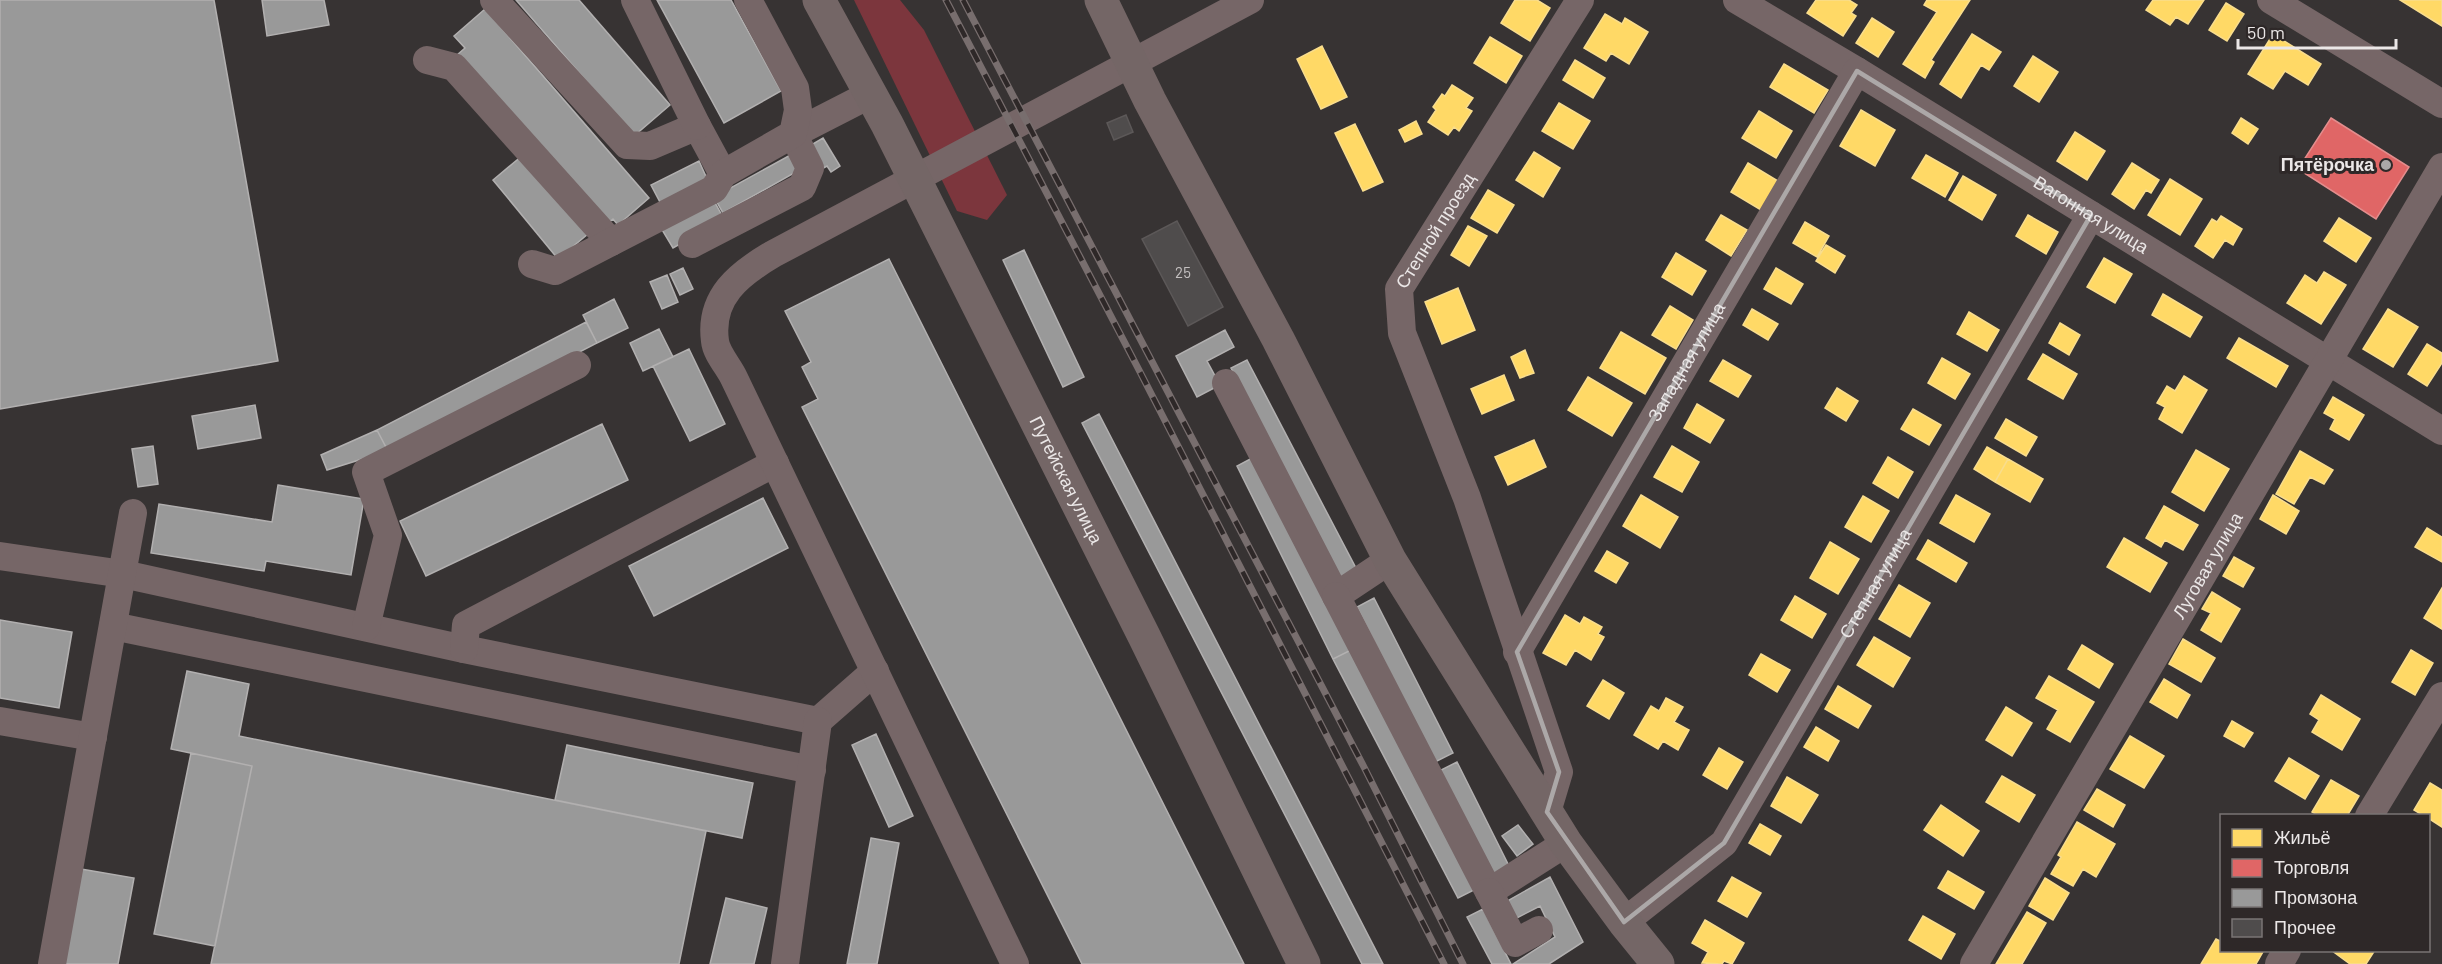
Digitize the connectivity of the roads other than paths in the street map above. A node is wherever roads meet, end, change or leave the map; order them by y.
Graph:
1 (494, 0) edge
2 (635, 0) edge
3 (748, 0) edge
4 (819, 0) edge
5 (1101, 0) edge
6 (1250, 0) edge
7 (1580, 0) edge
8 (1737, 0) edge
9 (2271, 0) edge
10 (427, 60) dead end
11 (1857, 71) junction
12 (871, 94) junction
13 (2442, 104) edge
14 (697, 126) junction
15 (793, 134) junction
16 (2442, 167) edge
17 (723, 174) junction
18 (2091, 214) junction
19 (611, 242) junction
20 (692, 244) dead end
21 (532, 264) dead end
22 (2327, 361) junction
23 (577, 365) dead end
24 (1226, 383) dead end
25 (2442, 431) edge
26 (775, 464) junction
27 (133, 513) dead end
28 (0, 556) edge
29 (1390, 560) junction
30 (123, 574) junction
31 (1336, 596) junction
32 (113, 626) junction
33 (366, 627) junction
34 (464, 649) junction
35 (1517, 652) junction
36 (875, 671) junction
37 (2442, 696) edge
38 (0, 721) edge
39 (818, 721) junction
40 (93, 737) junction
41 (812, 770) junction
42 (1547, 812) junction
43 (2370, 814) edge
44 (1566, 843) junction
45 (1489, 892) junction
46 (1624, 922) junction
47 (1539, 930) dead end
48 (51, 964) edge
49 (785, 964) edge
50 (1015, 964) edge
51 (1304, 964) edge
52 (1658, 964) edge
53 (1974, 964) edge

1 - 14 street
2 - 14 street
3 - 15 street
4 - 12 main road, Путейская улица
5 - 29 main road
6 - 26 street
7 - 35 street, Степной проезд
8 - 11 street, Вагонная улица
9 - 13 street
10 - 19 street
11 - 18 street, Вагонная улица
11 - 35 street, Западная улица
12 - 15 street
12 - 51 main road, Путейская улица
14 - 17 street
15 - 17 street
15 - 20 street
16 - 22 street, Луговая улица
17 - 19 street
18 - 22 street, Вагонная улица
18 - 46 street, Степная улица
19 - 21 street
22 - 25 street, Вагонная улица
22 - 53 street, Луговая улица
23 - 33 street
24 - 31 street
26 - 34 street
26 - 36 street
27 - 30 street
28 - 30 street
29 - 31 street
29 - 42 main road
30 - 32 street
30 - 33 street
31 - 45 street
32 - 40 street
32 - 41 street
33 - 34 street
34 - 39 street
35 - 42 street, Степной проезд
36 - 39 street
36 - 50 street
37 - 43 street
38 - 40 street
39 - 41 street
40 - 48 street
41 - 49 street
42 - 44 main road
44 - 45 street
44 - 46 main road
45 - 47 street
46 - 52 main road

